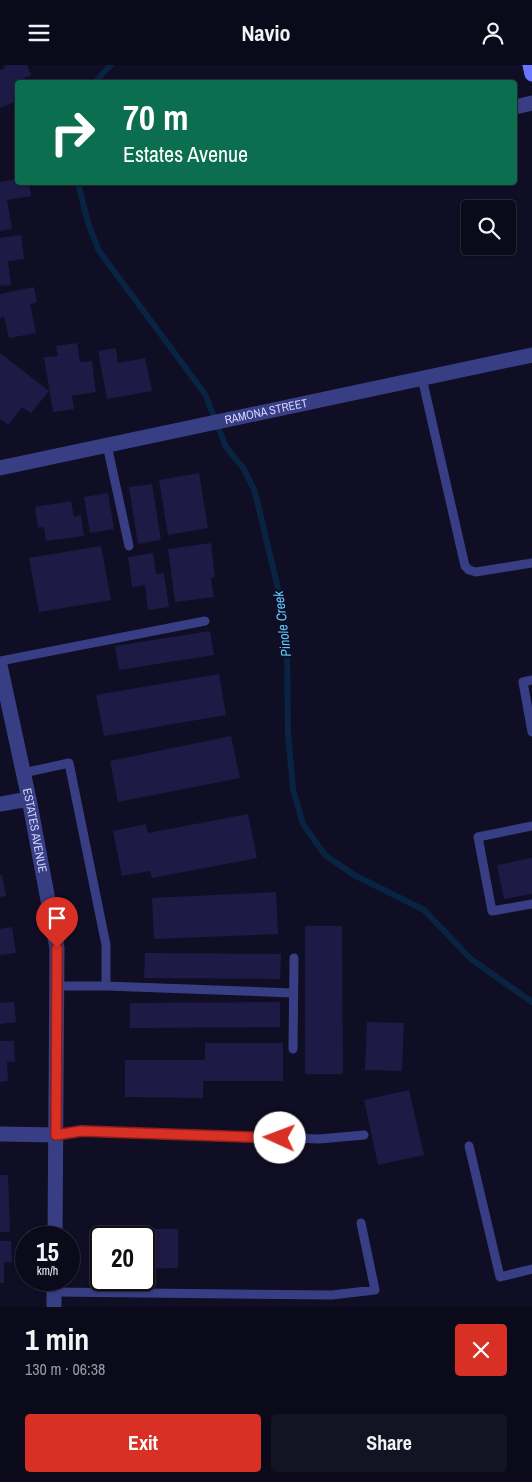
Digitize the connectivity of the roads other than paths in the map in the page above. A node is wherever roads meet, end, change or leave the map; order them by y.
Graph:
1 (530, 65) edge
2 (532, 74) edge
3 (532, 103) edge
4 (517, 107) edge
5 (532, 355) edge
6 (422, 378) junction
7 (107, 445) junction
8 (0, 468) edge
9 (129, 546) dead end
10 (532, 563) edge
11 (204, 621) dead end
12 (0, 661) edge
13 (0, 665) edge
14 (532, 680) edge
15 (532, 732) edge
16 (23, 773) junction
17 (29, 799) junction
18 (0, 805) edge
19 (532, 827) edge
20 (532, 904) edge
21 (294, 958) dead end
22 (56, 986) junction
23 (106, 986) junction
24 (293, 993) junction
25 (293, 1049) dead end
26 (0, 1134) edge
27 (56, 1135) junction
28 (364, 1135) dead end
29 (469, 1146) dead end
30 (361, 1223) dead end
31 (55, 1226) edge
32 (532, 1269) edge
33 (54, 1293) edge

1 - 2 main road
3 - 4 street
5 - 6 street, RAMONA STREET
6 - 7 street, RAMONA STREET
6 - 10 lane
7 - 8 street, RAMONA STREET
7 - 9 lane
11 - 12 lane
13 - 16 street, ESTATES AVENUE
14 - 15 lane
16 - 17 street, ESTATES AVENUE
16 - 23 lane
17 - 18 street
17 - 22 street, ESTATES AVENUE
19 - 20 lane
21 - 24 lane
22 - 23 lane
22 - 27 street, ESTATES AVENUE
23 - 24 lane
24 - 25 lane
26 - 27 street
27 - 28 lane
27 - 31 street, ESTATES AVENUE
29 - 32 lane
30 - 33 lane

